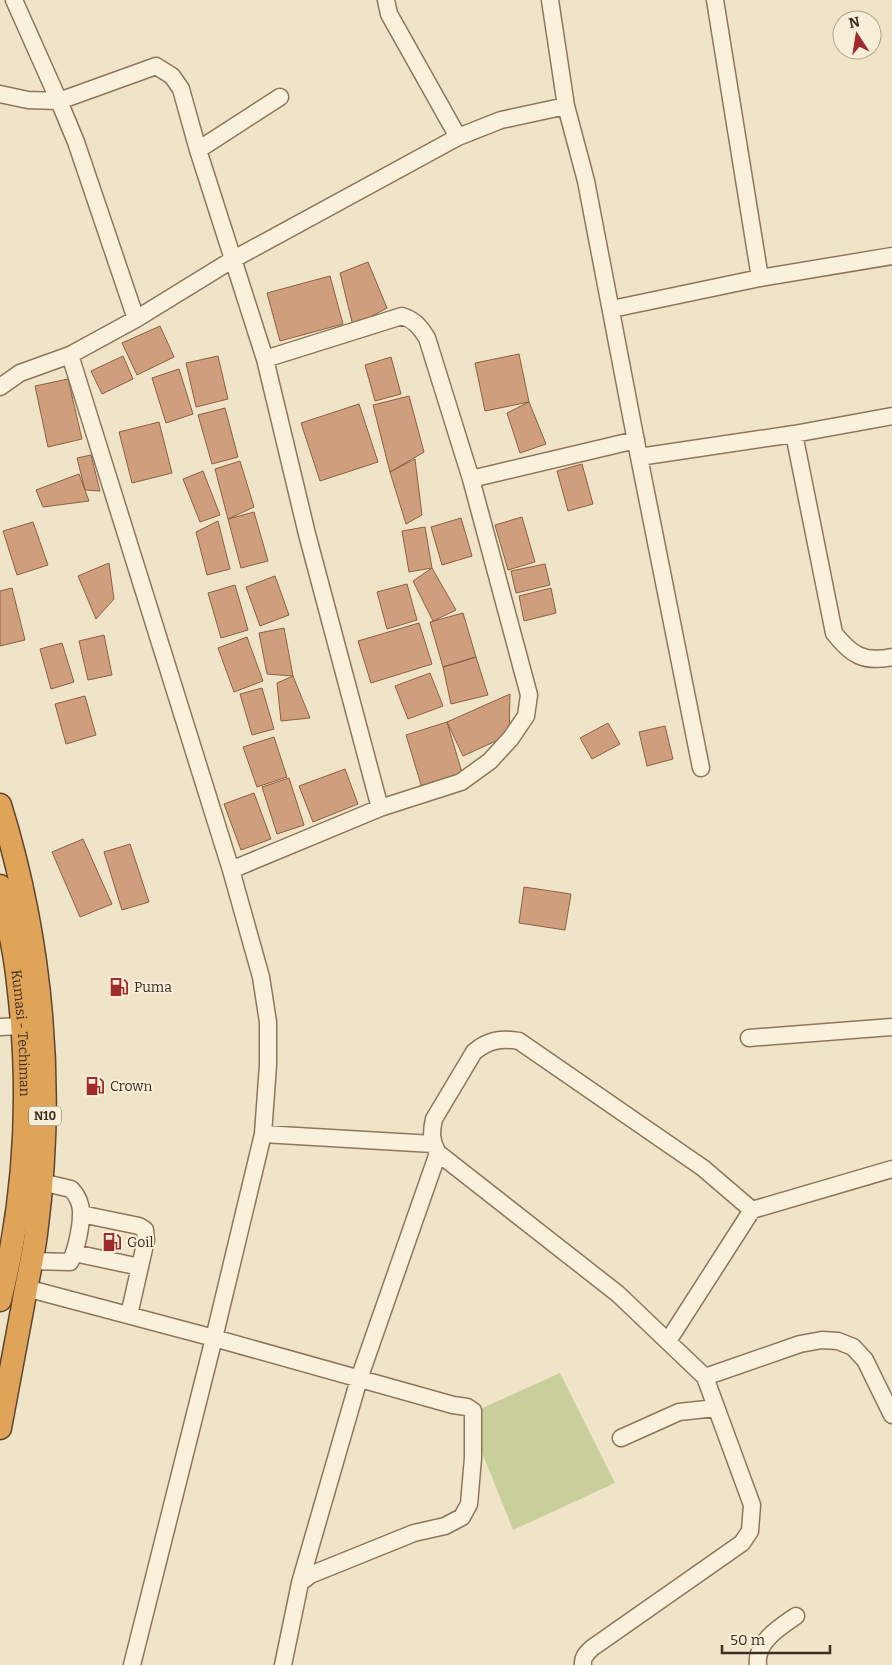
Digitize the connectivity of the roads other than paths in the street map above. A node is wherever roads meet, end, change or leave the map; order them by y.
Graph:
1 (14, 0) edge
2 (386, 0) edge
3 (550, 0) edge
4 (715, 0) edge
5 (0, 94) edge
6 (280, 97) dead end
7 (59, 101) junction
8 (566, 106) junction
9 (458, 137) junction
10 (198, 150) junction
11 (892, 256) edge
12 (232, 260) junction
13 (760, 278) junction
14 (612, 309) junction
15 (136, 319) junction
16 (70, 355) junction
17 (265, 359) junction
18 (0, 387) edge
19 (892, 416) edge
20 (794, 434) junction
21 (636, 440) junction
22 (639, 457) junction
23 (471, 479) junction
24 (892, 657) edge
25 (701, 768) dead end
26 (0, 805) edge
27 (380, 808) junction
28 (231, 870) junction
29 (0, 886) edge
30 (11, 1027) edge
31 (892, 1027) edge
32 (749, 1038) dead end
33 (262, 1134) junction
34 (436, 1148) junction
35 (892, 1169) edge
36 (41, 1182) junction
37 (752, 1210) junction
38 (82, 1214) junction
39 (74, 1253) junction
40 (31, 1261) junction
41 (140, 1267) junction
42 (26, 1288) junction
43 (0, 1300) edge
44 (129, 1315) junction
45 (214, 1338) junction
46 (668, 1341) junction
47 (705, 1376) junction
48 (359, 1379) junction
49 (716, 1408) junction
50 (892, 1415) edge
51 (0, 1428) edge
52 (621, 1438) dead end
53 (300, 1583) junction
54 (796, 1616) dead end
55 (132, 1665) edge
56 (283, 1665) edge
57 (583, 1665) edge
58 (758, 1665) edge

1 - 7 street
2 - 9 street
3 - 8 street
4 - 13 street
5 - 7 street
6 - 10 street
7 - 10 street
7 - 15 street
8 - 9 street
8 - 14 street
9 - 12 street
10 - 12 street
11 - 13 street
12 - 15 street
12 - 17 street
13 - 14 street
14 - 21 street
15 - 16 street
16 - 18 street
16 - 28 street
17 - 23 street
17 - 27 street
19 - 20 street
20 - 22 street
20 - 24 street
21 - 22 street
21 - 23 street
22 - 25 street
23 - 27 street
26 - 36 highway, N10
27 - 28 street
28 - 33 street
29 - 30 highway, Kumasi - Techiman / N10
30 - 43 highway, Kumasi - Techiman / N10
31 - 32 street
33 - 34 street
33 - 45 street
34 - 37 street
34 - 46 street
34 - 48 street
35 - 37 street
36 - 38 street
36 - 40 highway, N10
37 - 46 street
38 - 39 street
38 - 41 street
39 - 40 street
39 - 41 street
40 - 42 highway, N10
41 - 44 street
42 - 44 street
42 - 51 highway, N10
44 - 45 street
45 - 48 street
45 - 55 street
46 - 47 street
47 - 49 street
47 - 50 street
48 - 53 street
48 - 53 street
49 - 52 street
49 - 57 street
53 - 56 street
54 - 58 street

